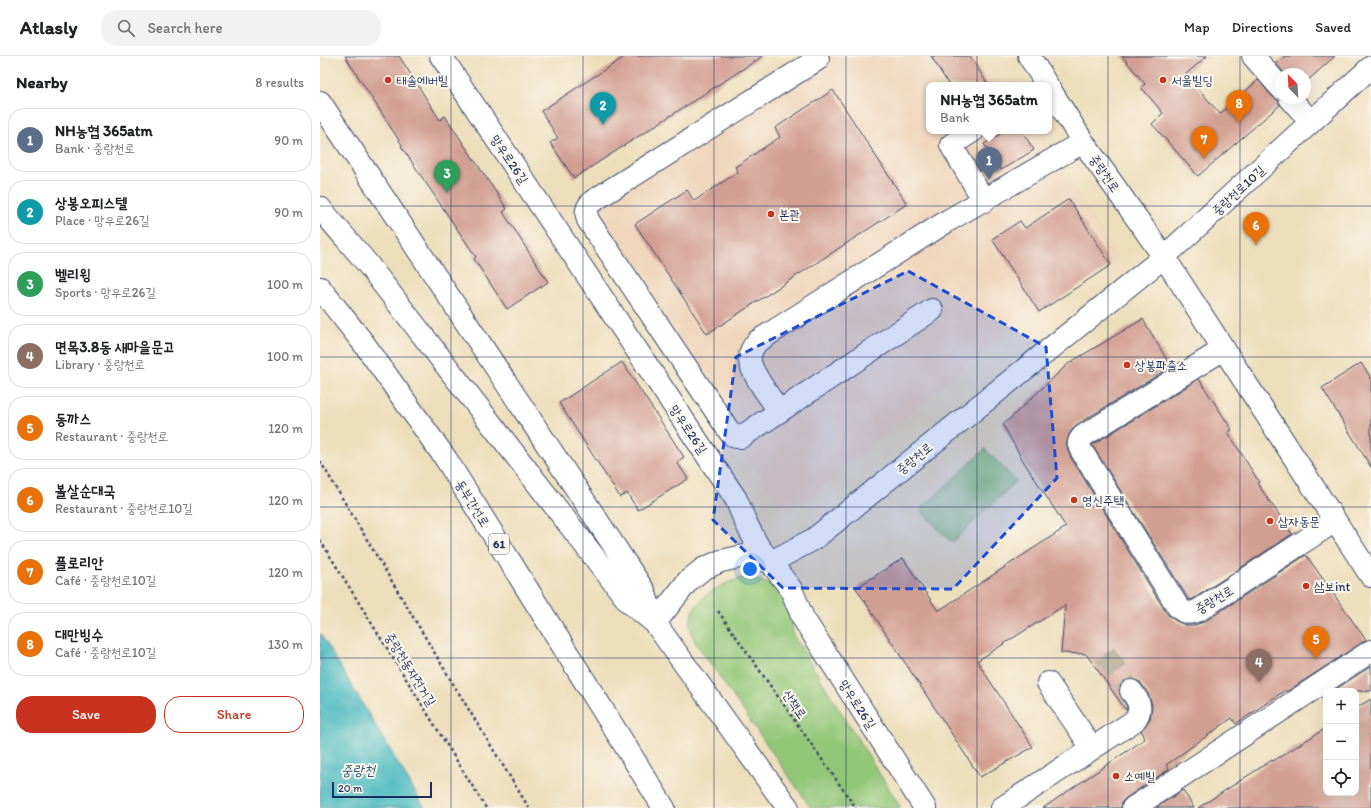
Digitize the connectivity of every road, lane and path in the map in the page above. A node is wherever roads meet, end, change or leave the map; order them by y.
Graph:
1 (442, 56) edge
2 (1029, 56) edge
3 (1253, 56) edge
4 (818, 59) dead end
5 (1371, 67) edge
6 (1275, 81) edge
7 (1045, 82) edge
8 (1052, 93) edge
9 (320, 102) edge
10 (1295, 104) edge
11 (1311, 122) junction
12 (968, 134) edge
13 (1083, 142) junction
14 (984, 200) junction
15 (320, 208) edge
16 (1164, 257) junction
17 (320, 288) edge
18 (932, 310) dead end
19 (1224, 349) junction
20 (779, 411) junction
21 (320, 461) edge
22 (1336, 521) junction
23 (320, 540) edge
24 (771, 562) junction
25 (1371, 576) edge
26 (718, 611) dead end
27 (655, 623) junction
28 (1371, 651) edge
29 (1048, 683) dead end
30 (1131, 691) tunnel mouth
31 (1092, 748) junction
32 (486, 808) edge
33 (529, 808) edge
34 (664, 808) edge
35 (788, 808) edge
36 (856, 808) edge
37 (925, 808) edge
38 (1002, 808) edge
39 (1134, 808) edge

1 - 24 main road, 망우로26길
2 - 7 main road
3 - 6 main road
4 - 20 main road
5 - 11 main road, 중랑천로10길
8 - 13 main road, 중랑천로
9 - 27 main road
10 - 11 main road
11 - 16 main road, 중랑천로10길
12 - 14 main road
13 - 14 main road
13 - 16 main road, 중랑천로
14 - 20 main road
15 - 27 main road
16 - 19 main road, 중랑천로
16 - 24 main road, 중랑천로
17 - 34 main road, 동부간선로 / 61
18 - 20 main road
19 - 22 main road, 중랑천로
19 - 22 main road, 중랑천로
21 - 33 path
22 - 25 main road, 중랑천로
23 - 32 path, 중랑천동자전거길
24 - 27 main road
24 - 37 main road, 망우로26길
26 - 36 path, 산책로
27 - 35 main road
28 - 39 main road
29 - 31 main road
30 - 31 main road
31 - 38 main road

